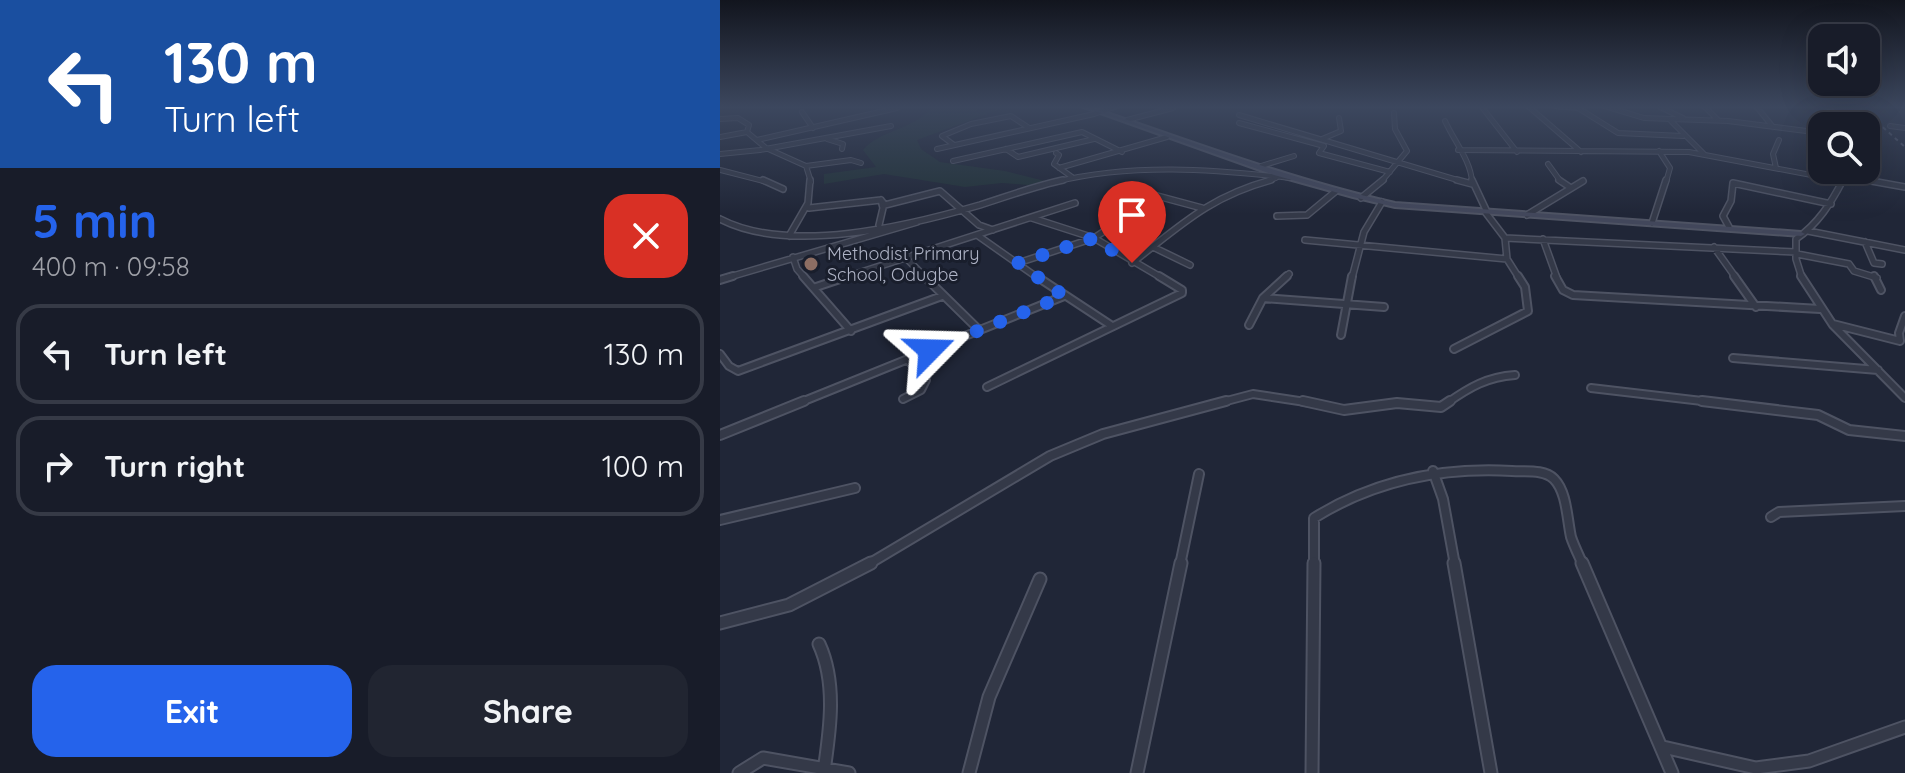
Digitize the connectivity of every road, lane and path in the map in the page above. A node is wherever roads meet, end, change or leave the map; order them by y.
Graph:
1 (759, 142) edge
2 (801, 142) edge
3 (837, 142) edge
4 (950, 142) edge
5 (967, 142) edge
6 (1037, 142) edge
7 (1081, 142) edge
8 (1101, 142) edge
9 (1152, 142) edge
10 (1183, 142) edge
11 (1307, 142) edge
12 (1332, 142) edge
13 (1399, 142) edge
14 (1454, 142) edge
15 (1509, 142) edge
16 (1570, 142) edge
17 (1690, 142) edge
18 (1778, 142) edge
19 (954, 145) junction
20 (766, 148) junction
21 (842, 149) dead end
22 (937, 149) dead end
23 (1006, 149) junction
24 (1458, 150) junction
25 (1659, 151) junction
26 (1122, 152) junction
27 (1517, 152) junction
28 (1581, 152) junction
29 (1056, 153) dead end
30 (720, 154) edge
31 (1704, 154) junction
32 (1294, 156) dead end
33 (953, 161) dead end
34 (1399, 162) junction
35 (1746, 162) junction
36 (861, 163) dead end
37 (1548, 164) dead end
38 (806, 166) junction
39 (1261, 166) junction
40 (1059, 168) junction
41 (1776, 168) junction
42 (720, 170) edge
43 (1749, 170) dead end
44 (1390, 172) junction
45 (1808, 172) edge
46 (1072, 177) junction
47 (1280, 177) junction
48 (1300, 178) junction
49 (1583, 181) dead end
50 (1880, 182) edge
51 (1472, 184) junction
52 (1842, 184) edge
53 (1905, 187) edge
54 (1571, 188) junction
55 (783, 189) dead end
56 (1771, 190) junction
57 (1336, 191) junction
58 (1126, 192) dead end
59 (1361, 198) junction
60 (881, 200) junction
61 (1768, 201) dead end
62 (1382, 202) junction
63 (1075, 203) dead end
64 (1831, 204) junction
65 (809, 208) junction
66 (1202, 208) junction
67 (961, 210) junction
68 (1133, 212) dead end
69 (1487, 212) junction
70 (1527, 215) junction
71 (930, 216) junction
72 (1277, 216) dead end
73 (1032, 218) junction
74 (720, 219) edge
75 (1652, 223) junction
76 (879, 225) junction
77 (1729, 227) junction
78 (993, 230) junction
79 (1804, 232) junction
80 (977, 235) junction
81 (789, 236) junction
82 (1094, 238) junction
83 (1505, 238) junction
84 (1543, 239) junction
85 (1305, 240) dead end
86 (1865, 242) junction
87 (1153, 247) junction
88 (1356, 247) junction
89 (1714, 247) junction
90 (1905, 250) edge
91 (1796, 253) junction
92 (793, 257) junction
93 (905, 257) junction
94 (1507, 259) junction
95 (1018, 263) junction
96 (1132, 263) junction
97 (1882, 264) dead end
98 (1190, 265) dead end
99 (1289, 274) dead end
100 (720, 280) edge
101 (816, 287) junction
102 (1881, 290) dead end
103 (942, 296) junction
104 (1064, 296) junction
105 (1263, 298) junction
106 (1350, 303) junction
107 (1384, 307) dead end
108 (1756, 307) junction
109 (1820, 309) junction
110 (1905, 316) edge
111 (1831, 323) junction
112 (1249, 325) dead end
113 (1112, 326) junction
114 (979, 330) junction
115 (851, 331) junction
116 (1341, 335) dead end
117 (1454, 349) dead end
118 (720, 354) edge
119 (1733, 358) dead end
120 (907, 359) junction
121 (1878, 370) junction
122 (1515, 375) dead end
123 (987, 387) dead end
124 (1591, 388) dead end
125 (1905, 398) edge
126 (903, 399) dead end
127 (720, 435) edge
128 (1905, 436) edge
129 (1433, 471) junction
130 (1199, 474) dead end
131 (855, 488) dead end
132 (1905, 506) edge
133 (1771, 517) dead end
134 (720, 520) edge
135 (1040, 579) dead end
136 (720, 623) edge
137 (819, 644) dead end
138 (1905, 727) edge
139 (1663, 747) junction
140 (824, 771) junction
141 (967, 772) edge
142 (739, 773) edge
143 (849, 773) edge
144 (1137, 773) edge
145 (1312, 773) edge
146 (1491, 773) edge
147 (1672, 773) edge

1 - 20 street
2 - 20 street
3 - 21 street
4 - 19 street
5 - 19 street
6 - 23 street
7 - 23 street
8 - 26 street
9 - 26 street
10 - 39 main road
11 - 44 street
12 - 34 street
13 - 34 street
14 - 24 street
15 - 27 street
16 - 28 street
17 - 31 street
18 - 41 street
19 - 22 street
20 - 30 street
20 - 38 street
23 - 33 street
24 - 27 street
24 - 51 street
25 - 28 street
25 - 31 street
25 - 75 street
26 - 40 street
27 - 28 street
29 - 40 street
31 - 35 street
32 - 39 street
34 - 44 street
34 - 51 street
35 - 41 street
35 - 43 street
36 - 38 street
37 - 54 street
38 - 65 street
39 - 48 main road
40 - 46 street
41 - 45 street
42 - 55 street
44 - 59 street
46 - 47 street
46 - 67 street
47 - 48 street
47 - 66 street
48 - 57 main road
49 - 54 street
50 - 53 street
51 - 69 street
52 - 64 street
54 - 70 street
56 - 61 street
56 - 64 street
56 - 77 street
57 - 59 main road
57 - 72 street
58 - 66 street
59 - 62 main road
60 - 65 street
60 - 67 street
60 - 76 street
62 - 69 main road
62 - 88 street
63 - 73 street
64 - 79 street
65 - 81 street
66 - 87 street
67 - 71 street
67 - 78 street
68 - 82 street
69 - 70 main road
69 - 83 street
70 - 75 main road
71 - 76 street
71 - 92 street
73 - 78 street
73 - 82 street
74 - 81 street
75 - 77 main road
76 - 81 street
77 - 79 main road
78 - 80 street
79 - 86 street
79 - 91 street
80 - 93 street
80 - 95 street
82 - 95 street
82 - 96 street
83 - 84 street
83 - 94 street
84 - 89 street
84 - 108 street
85 - 88 street
86 - 90 street
86 - 97 street
87 - 96 street
87 - 98 street
88 - 94 street
88 - 106 street
89 - 91 street
89 - 108 street
91 - 102 street
91 - 109 street
92 - 100 street
92 - 101 street
93 - 101 street
93 - 103 street
94 - 117 street
95 - 104 street
96 - 113 street
99 - 105 street
101 - 115 street
103 - 114 street
103 - 115 street
104 - 113 street
104 - 114 street
105 - 106 street
105 - 112 street
106 - 107 street
106 - 116 street
108 - 109 street
109 - 111 street
110 - 111 street
111 - 121 street
113 - 123 street
114 - 120 street
115 - 118 street
119 - 121 street
120 - 126 street
120 - 127 street
121 - 125 street
122 - 136 street
124 - 128 street
129 - 139 street
129 - 145 street
129 - 146 street
130 - 144 street
131 - 134 street
132 - 133 street
135 - 141 street
137 - 140 street
138 - 139 street
139 - 147 street
140 - 142 street
140 - 143 street

